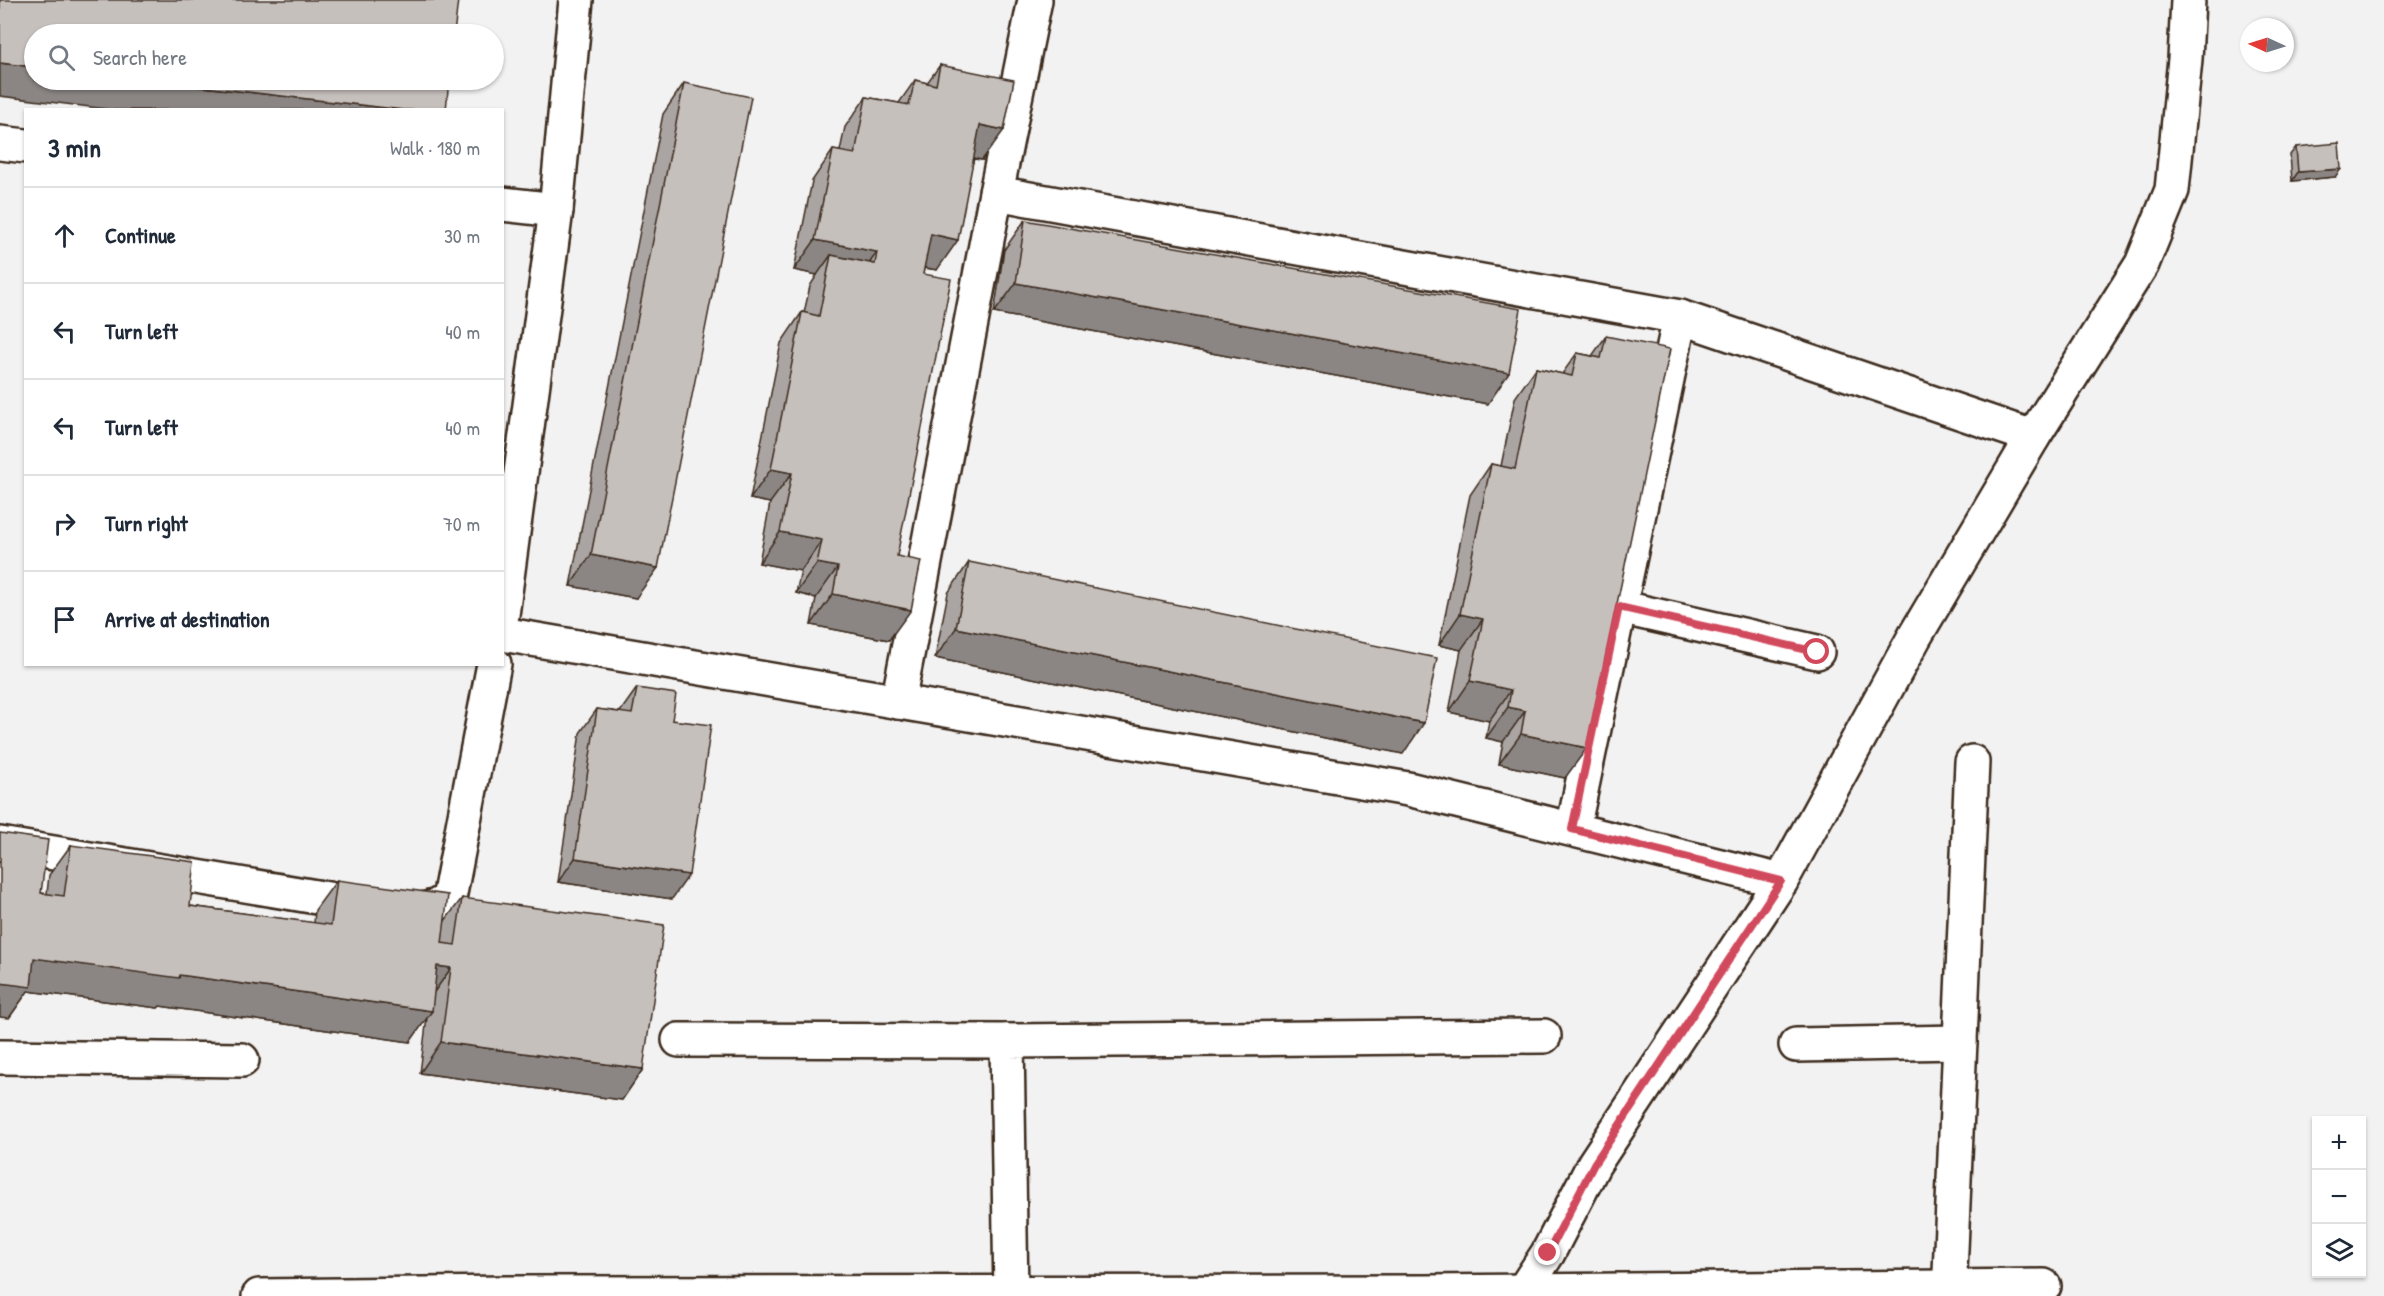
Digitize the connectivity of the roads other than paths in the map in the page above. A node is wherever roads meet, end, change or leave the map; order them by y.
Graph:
1 (576, 0) edge
2 (1035, 0) edge
3 (2188, 0) edge
4 (0, 143) edge
5 (24, 146) edge
6 (996, 194) junction
7 (504, 204) edge
8 (556, 210) junction
9 (1680, 317) junction
10 (2033, 437) junction
11 (504, 600) edge
12 (1619, 607) junction
13 (504, 634) edge
14 (1817, 652) dead end
15 (494, 666) edge
16 (898, 702) junction
17 (1972, 762) dead end
18 (1572, 829) junction
19 (0, 844) edge
20 (1781, 881) junction
21 (1544, 1036) dead end
22 (679, 1040) dead end
23 (1007, 1041) junction
24 (1960, 1042) junction
25 (1796, 1045) dead end
26 (0, 1057) edge
27 (242, 1060) dead end
28 (2044, 1286) dead end
29 (1950, 1292) edge
30 (507, 1294) edge
31 (1011, 1294) edge
32 (1240, 1294) edge
33 (1521, 1294) edge
34 (259, 1296) edge

1 - 8 street
2 - 6 street
3 - 10 street
4 - 5 street
6 - 9 street
6 - 16 street
7 - 8 street
8 - 11 street
9 - 10 street
9 - 12 street
10 - 20 street
12 - 14 street
12 - 18 street
13 - 16 street
15 - 19 street
16 - 18 street
17 - 24 street
18 - 20 street
20 - 33 street
21 - 23 street
22 - 23 street
23 - 31 street
24 - 25 street
24 - 29 street
26 - 27 street
28 - 29 street
29 - 33 street
30 - 31 street
30 - 34 street
31 - 32 street
32 - 33 street

